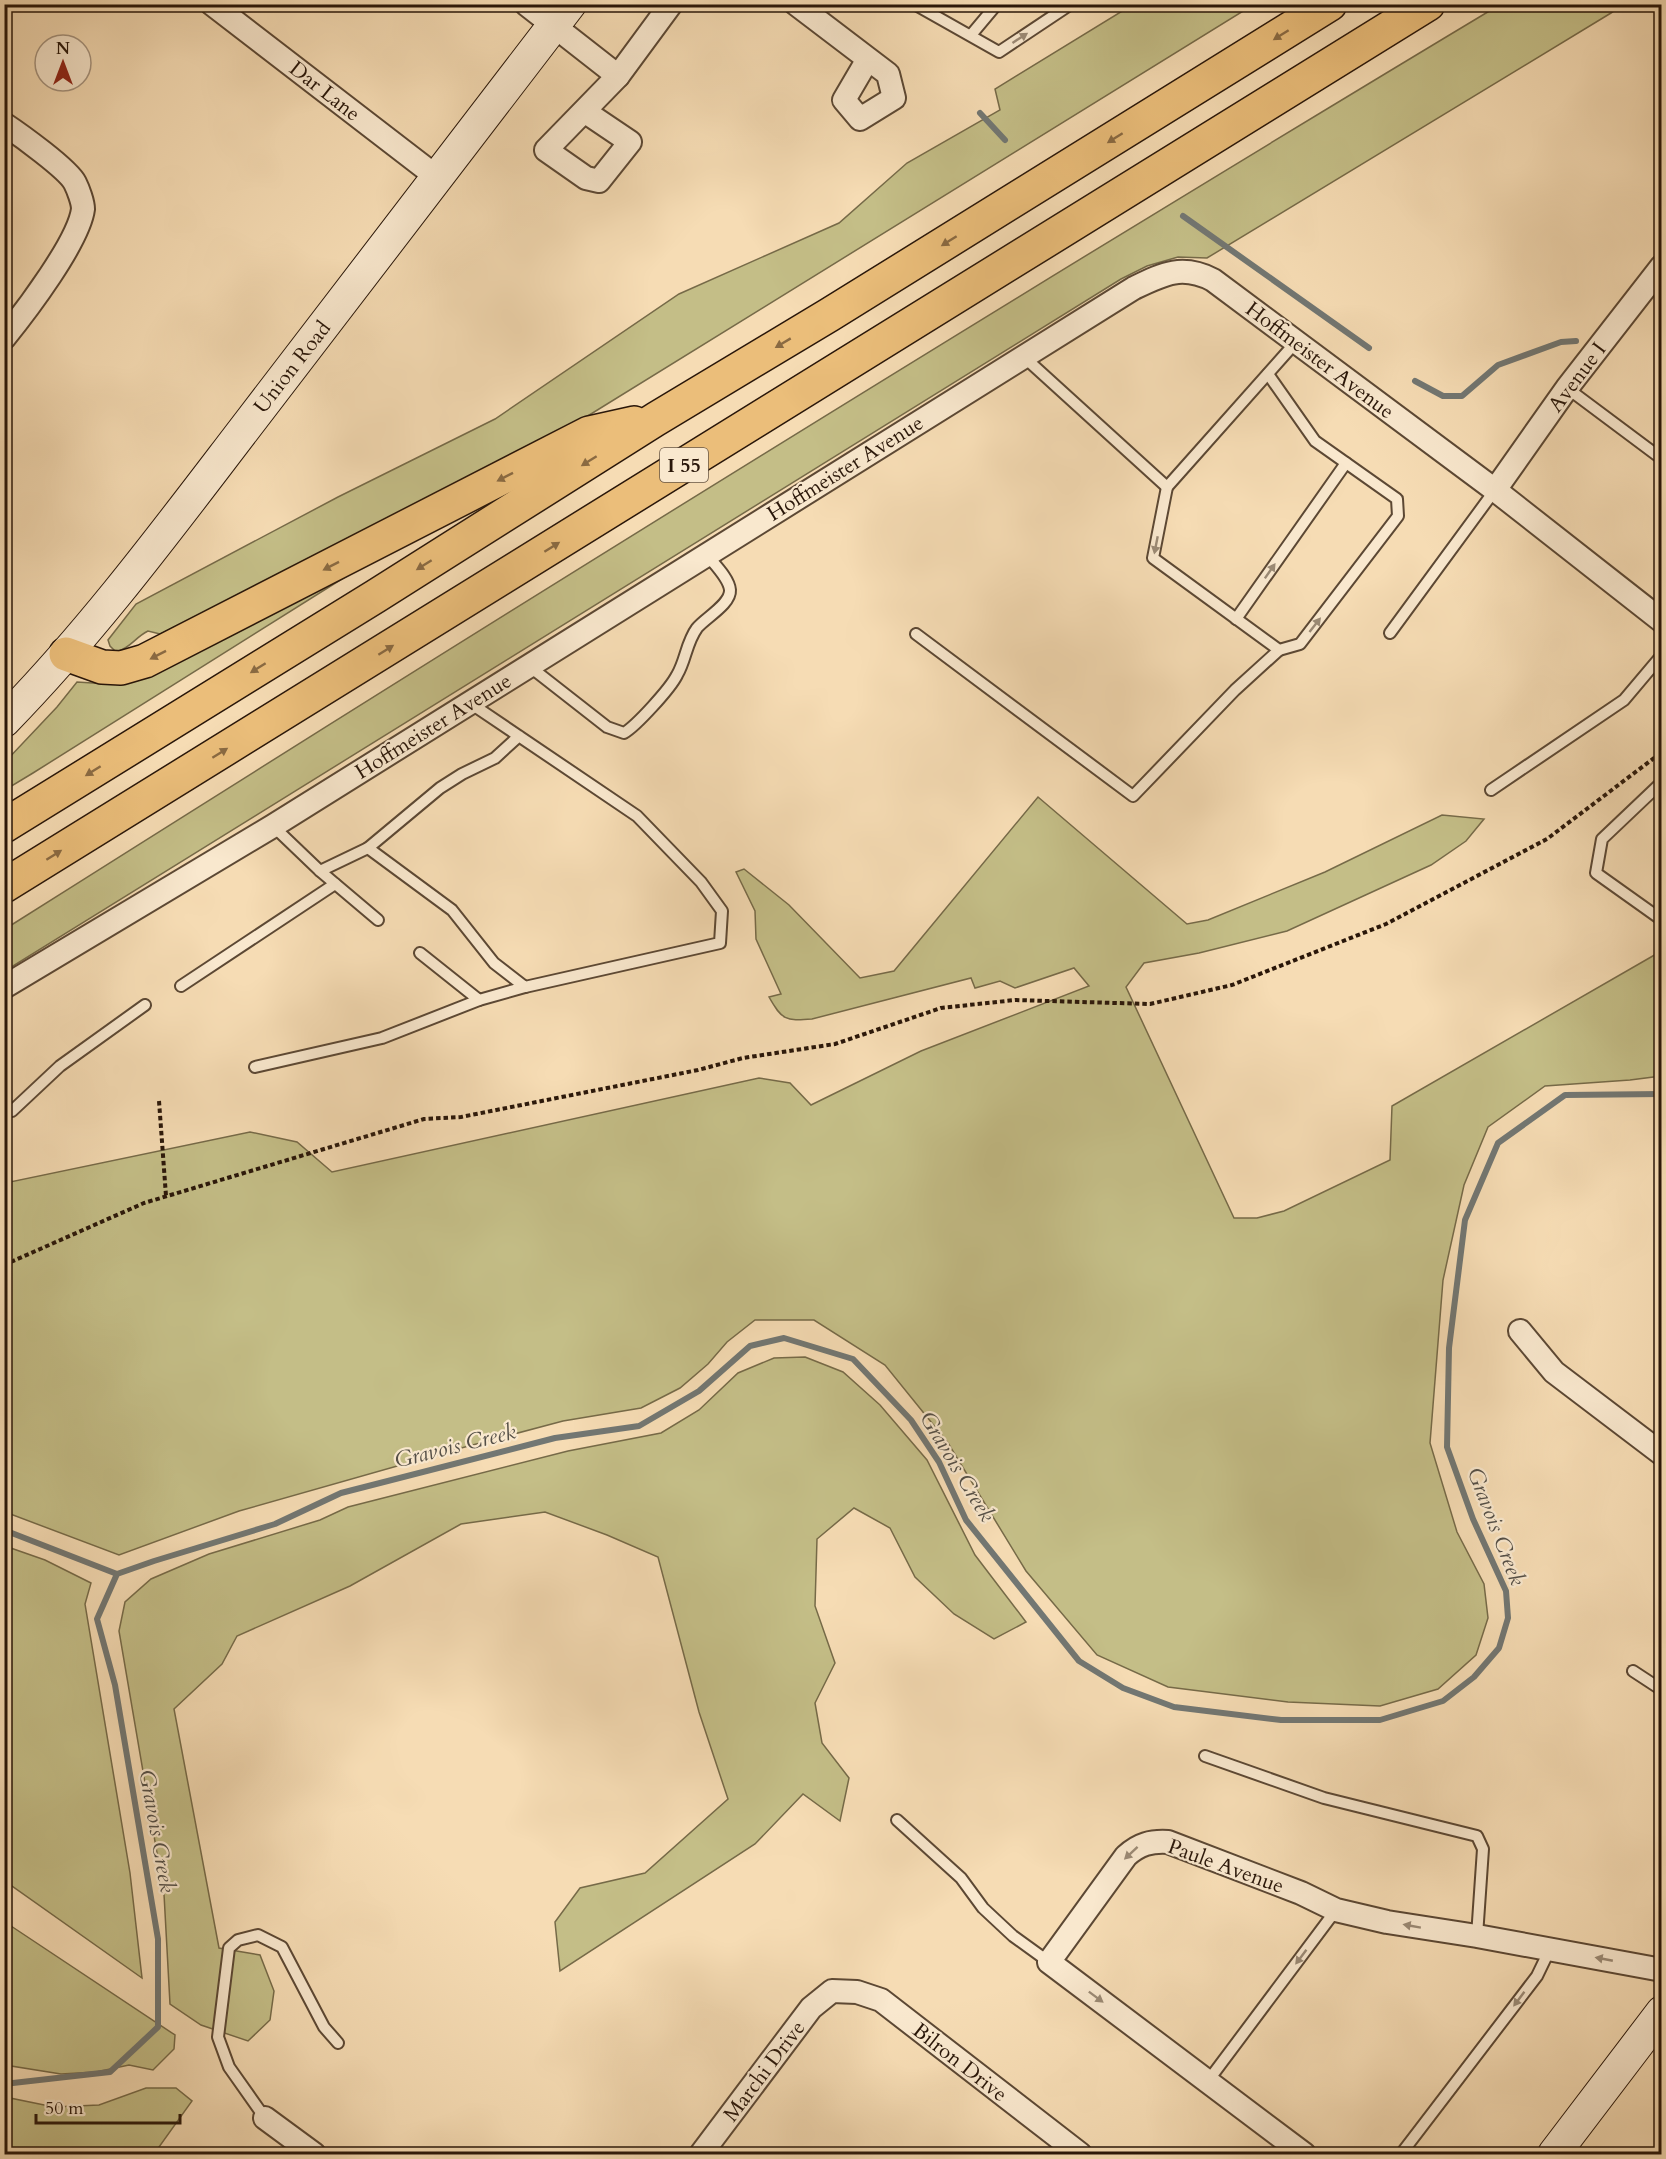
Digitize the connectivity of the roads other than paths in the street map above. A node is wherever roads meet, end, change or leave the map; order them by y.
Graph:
1 (212, 4) edge
2 (526, 4) edge
3 (672, 4) edge
4 (796, 4) edge
5 (914, 4) edge
6 (997, 4) edge
7 (1071, 4) edge
8 (1330, 4) edge
9 (1428, 4) edge
10 (562, 15) edge
11 (970, 35) junction
12 (868, 59) dead end
13 (618, 76) junction
14 (584, 111) dead end
15 (4, 124) edge
16 (438, 178) junction
17 (1662, 266) edge
18 (4, 338) edge
19 (1296, 342) junction
20 (1024, 357) junction
21 (1268, 374) junction
22 (1567, 388) junction
23 (656, 419) junction
24 (1662, 459) edge
25 (1346, 463) junction
26 (1167, 487) junction
27 (1495, 490) junction
28 (707, 555) junction
29 (1236, 619) junction
30 (1662, 621) edge
31 (1390, 633) dead end
32 (916, 634) dead end
33 (1279, 650) junction
34 (66, 654) junction
35 (1662, 655) edge
36 (530, 666) junction
37 (470, 703) junction
38 (4, 721) edge
39 (519, 736) junction
40 (1662, 782) edge
41 (1491, 790) dead end
42 (4, 826) edge
43 (273, 826) junction
44 (368, 848) junction
45 (320, 871) junction
46 (335, 884) junction
47 (4, 886) edge
48 (1662, 920) edge
49 (378, 921) dead end
50 (420, 953) dead end
51 (181, 986) dead end
52 (4, 987) edge
53 (525, 987) junction
54 (479, 1000) junction
55 (145, 1005) dead end
56 (255, 1067) dead end
57 (12, 1111) dead end
58 (1520, 1331) dead end
59 (1662, 1454) edge
60 (1633, 1671) dead end
61 (1662, 1690) edge
62 (1205, 1756) dead end
63 (897, 1820) dead end
64 (1336, 1910) junction
65 (1477, 1936) junction
66 (1550, 1950) junction
67 (1049, 1962) junction
68 (1662, 1970) edge
69 (832, 1991) joint
70 (1662, 2012) edge
71 (338, 2043) dead end
72 (1209, 2081) junction
73 (265, 2118) joint
74 (314, 2154) edge
75 (701, 2154) edge
76 (1080, 2154) edge
77 (1304, 2154) edge
78 (1401, 2154) edge
79 (1554, 2154) edge

1 - 16 street, Dar Lane
2 - 10 street
3 - 13 street
4 - 12 street
5 - 11 lane
6 - 11 lane
11 -> 7 lane
8 -> 23 highway, I 55
47 -> 9 highway, I 55
10 - 13 street
10 - 16 main road, Union Road
13 - 14 street
15 - 18 street
16 - 34 main road, Union Road
17 - 22 street, Avenue I
19 - 20 street, Hoffmeister Avenue
19 - 21 lane
19 - 27 street, Hoffmeister Avenue
20 - 26 lane
20 - 28 street, Hoffmeister Avenue
21 - 25 lane
21 - 26 lane
22 - 24 lane
22 - 27 street, Avenue I
23 -> 34 highway
23 -> 42 highway, I 55
29 -> 25 lane
33 -> 25 lane
26 -> 29 lane
27 - 30 street, Hoffmeister Avenue
27 - 31 lane
28 - 36 street, Hoffmeister Avenue
28 - 36 lane
29 - 33 lane
32 - 33 lane
34 - 38 main road, Union Road
35 - 41 lane
36 - 37 street, Hoffmeister Avenue
37 - 39 lane
37 - 43 street, Hoffmeister Avenue
39 - 44 lane
39 - 53 lane
40 - 48 lane
43 - 45 lane
43 - 52 street, Hoffmeister Avenue
44 - 45 lane
44 - 53 lane
45 - 46 lane
46 - 49 lane
46 - 51 lane
50 - 54 lane
53 - 54 lane
54 - 56 lane
55 - 57 lane
58 - 59 street
60 - 61 lane
62 - 65 lane
63 - 67 lane
65 -> 64 street, Paule Avenue
64 -> 67 street, Paule Avenue
64 -> 72 lane
65 - 66 street, Paule Avenue
68 -> 66 street, Paule Avenue
66 -> 78 lane
67 -> 72 street
69 - 75 street, Marchi Drive
69 - 76 street, Bilron Drive
70 - 79 main road
71 - 73 lane
72 - 77 street
73 - 74 street

